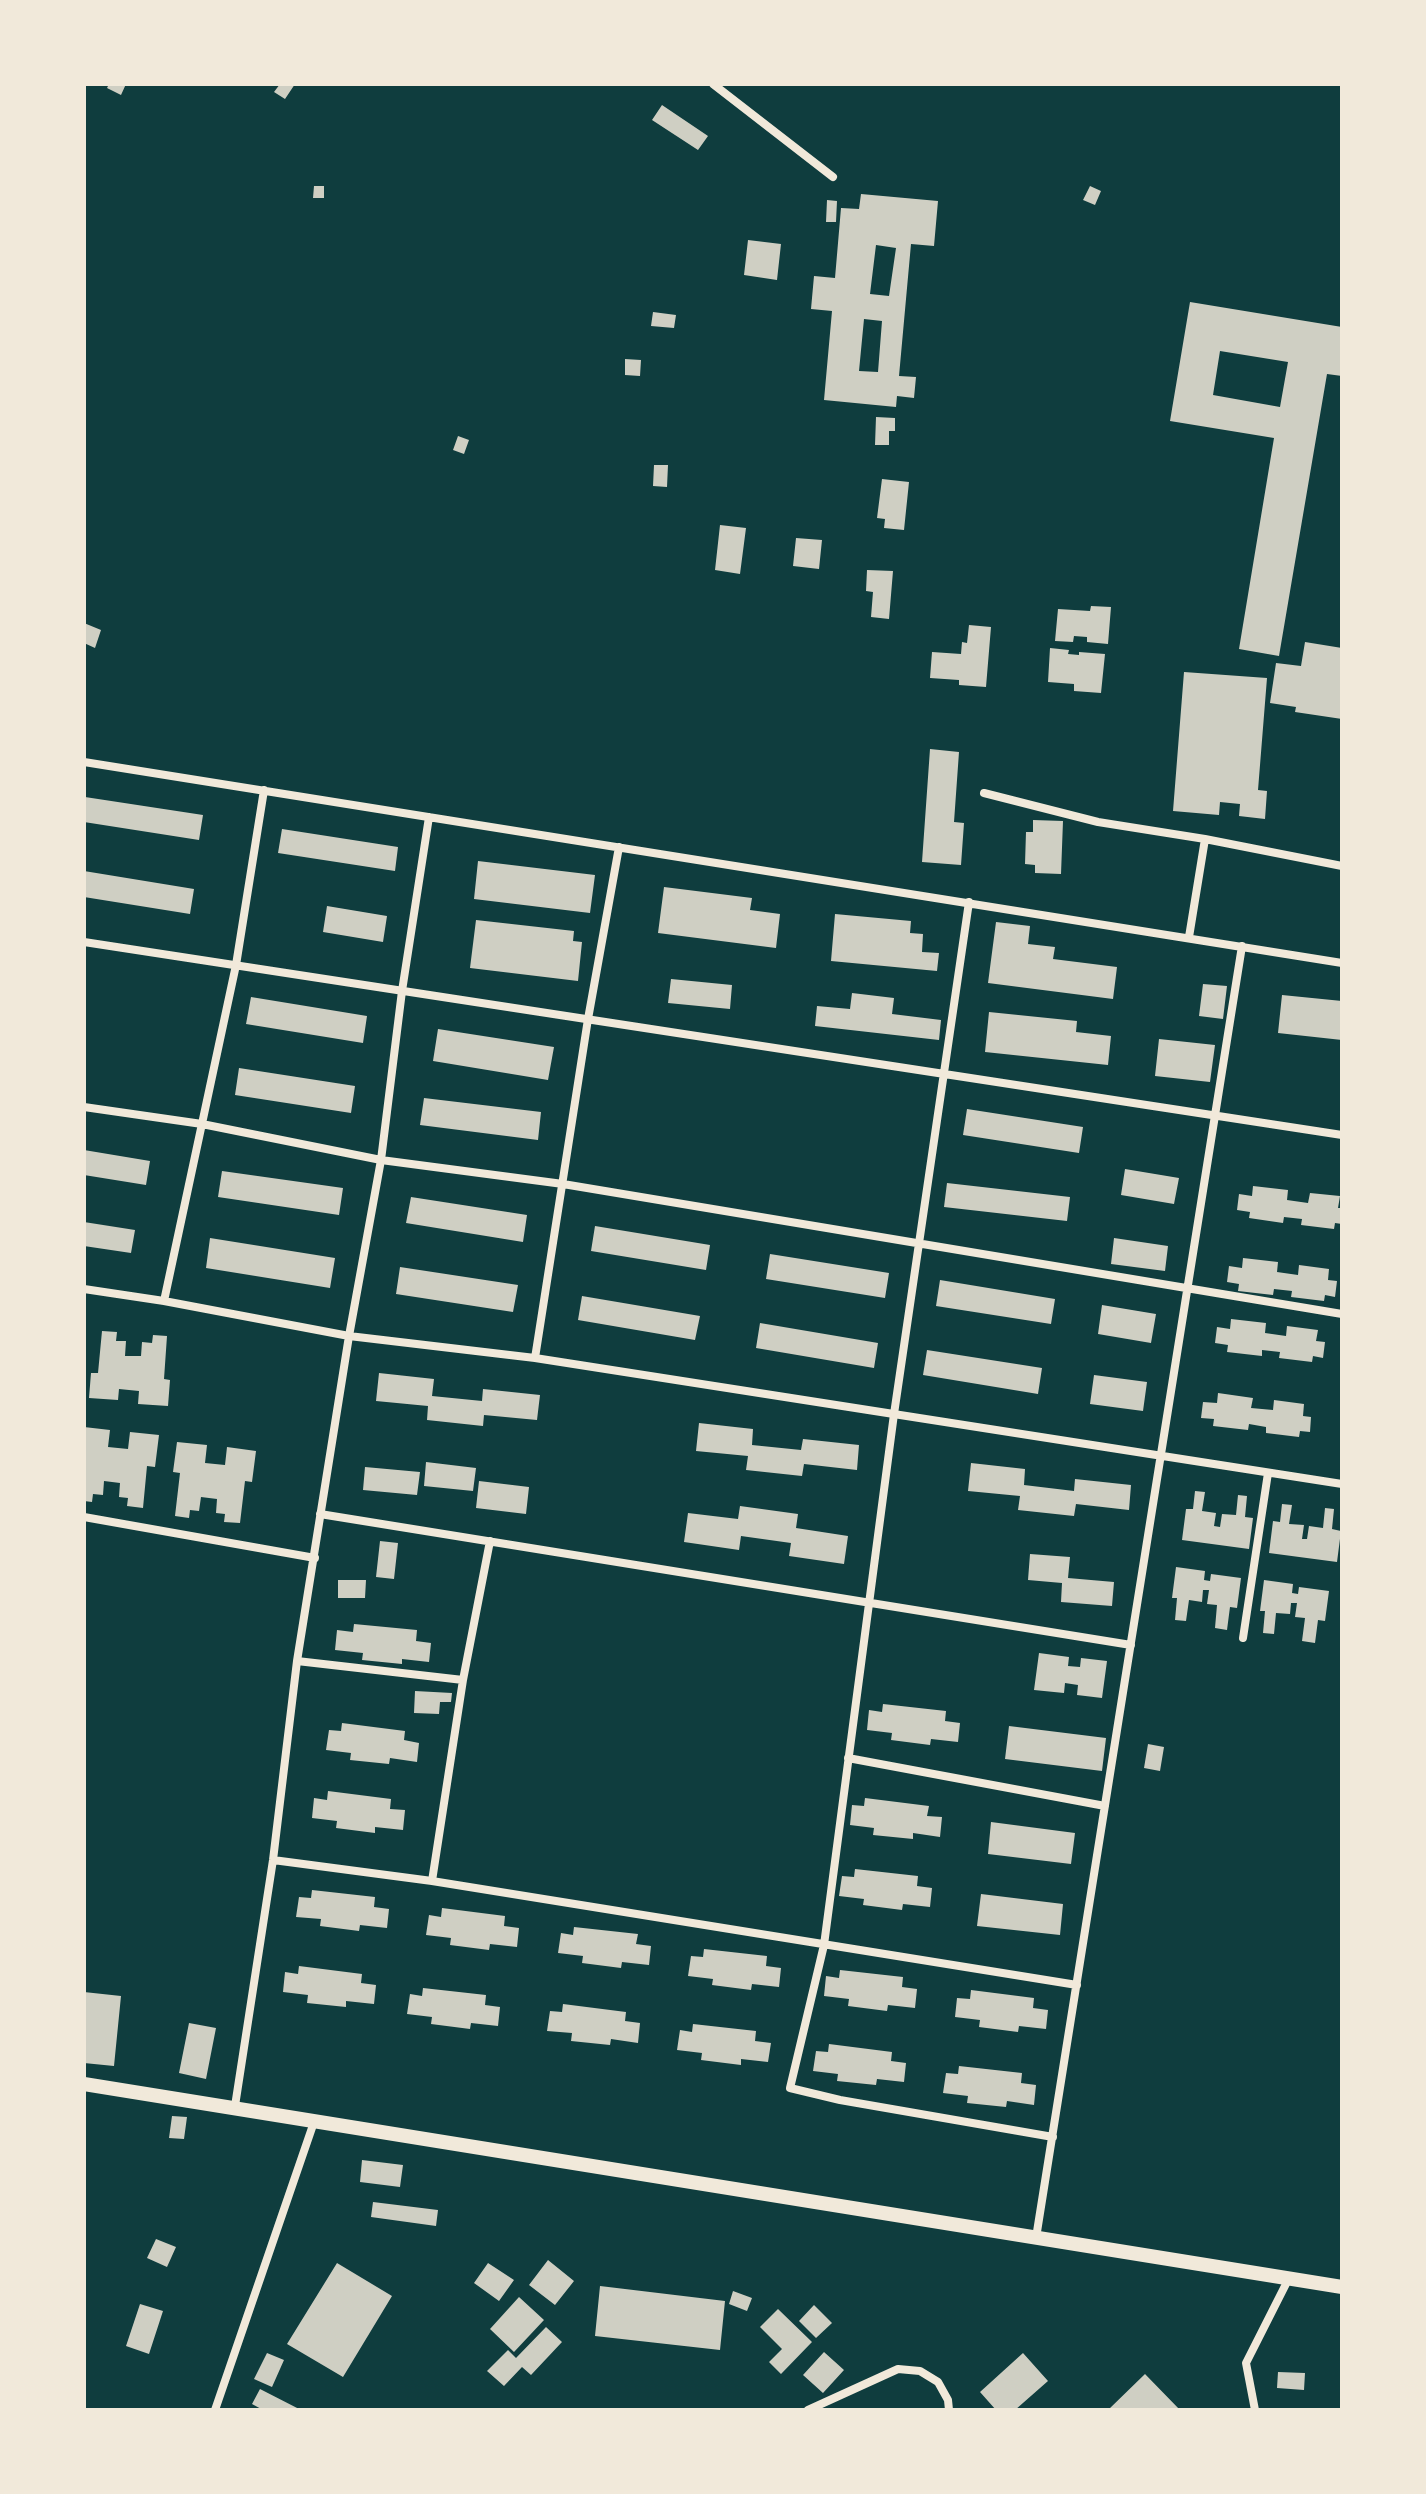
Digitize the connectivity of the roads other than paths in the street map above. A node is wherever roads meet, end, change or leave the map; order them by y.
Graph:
1 (713, 84) edge
2 (833, 177) dead end
3 (84, 762) edge
4 (264, 790) junction
5 (984, 793) dead end
6 (429, 817) junction
7 (1205, 839) junction
8 (619, 847) junction
9 (1342, 866) edge
10 (969, 902) junction
11 (1189, 937) junction
12 (84, 942) edge
13 (1242, 946) junction
14 (1342, 963) edge
15 (236, 965) junction
16 (402, 991) junction
17 (588, 1019) junction
18 (942, 1074) junction
19 (84, 1107) edge
20 (1215, 1116) junction
21 (202, 1124) junction
22 (1342, 1135) edge
23 (381, 1160) junction
24 (563, 1184) junction
25 (918, 1245) junction
26 (84, 1289) edge
27 (1187, 1289) junction
28 (164, 1301) junction
29 (1342, 1314) edge
30 (349, 1336) junction
31 (535, 1358) junction
32 (894, 1414) junction
33 (1160, 1456) junction
34 (1268, 1473) junction
35 (1342, 1484) edge
36 (320, 1514) junction
37 (84, 1517) edge
38 (490, 1541) junction
39 (315, 1558) junction
40 (869, 1603) junction
41 (1243, 1638) dead end
42 (1131, 1645) junction
43 (297, 1661) junction
44 (463, 1680) junction
45 (848, 1758) junction
46 (1105, 1806) junction
47 (273, 1860) junction
48 (432, 1881) junction
49 (824, 1945) junction
50 (1077, 1985) junction
51 (84, 2084) edge
52 (235, 2106) junction
53 (314, 2122) junction
54 (1053, 2137) junction
55 (1036, 2238) junction
56 (1289, 2278) junction
57 (1342, 2287) edge
58 (215, 2410) edge
59 (808, 2410) edge
60 (949, 2410) edge
61 (1255, 2410) edge

1 - 2 street
3 - 4 street
4 - 6 street
4 - 15 street
5 - 7 street
6 - 8 street
6 - 16 street
7 - 9 street
7 - 11 street
8 - 10 street
8 - 17 street
10 - 11 street
10 - 18 street
11 - 13 street
12 - 15 street
13 - 14 street
13 - 20 street
15 - 16 street
15 - 21 street
16 - 17 street
16 - 23 street
17 - 18 street
17 - 24 street
18 - 20 street
18 - 25 street
19 - 21 street
20 - 22 street
20 - 27 street
21 - 23 street
21 - 28 street
23 - 24 street
23 - 30 street
24 - 25 street
24 - 31 street
25 - 27 street
25 - 32 street
26 - 28 street
27 - 29 street
27 - 33 street
28 - 30 street
30 - 31 street
30 - 36 street
31 - 32 street
32 - 33 street
32 - 40 street
33 - 34 street
33 - 42 street
34 - 35 street
34 - 41 street
36 - 38 street
36 - 39 street
37 - 39 street
38 - 40 street
38 - 44 street
39 - 43 street
40 - 42 street
40 - 45 street
42 - 46 street
43 - 44 street
43 - 47 street
44 - 48 street
45 - 46 street
45 - 49 street
46 - 50 street
47 - 48 street
47 - 52 street
48 - 49 street
49 - 50 street
49 - 54 street
50 - 54 street
51 - 52 street
52 - 53 street
53 - 55 street
53 - 58 street
54 - 55 street
55 - 56 street
56 - 57 street
56 - 61 street
59 - 60 street

